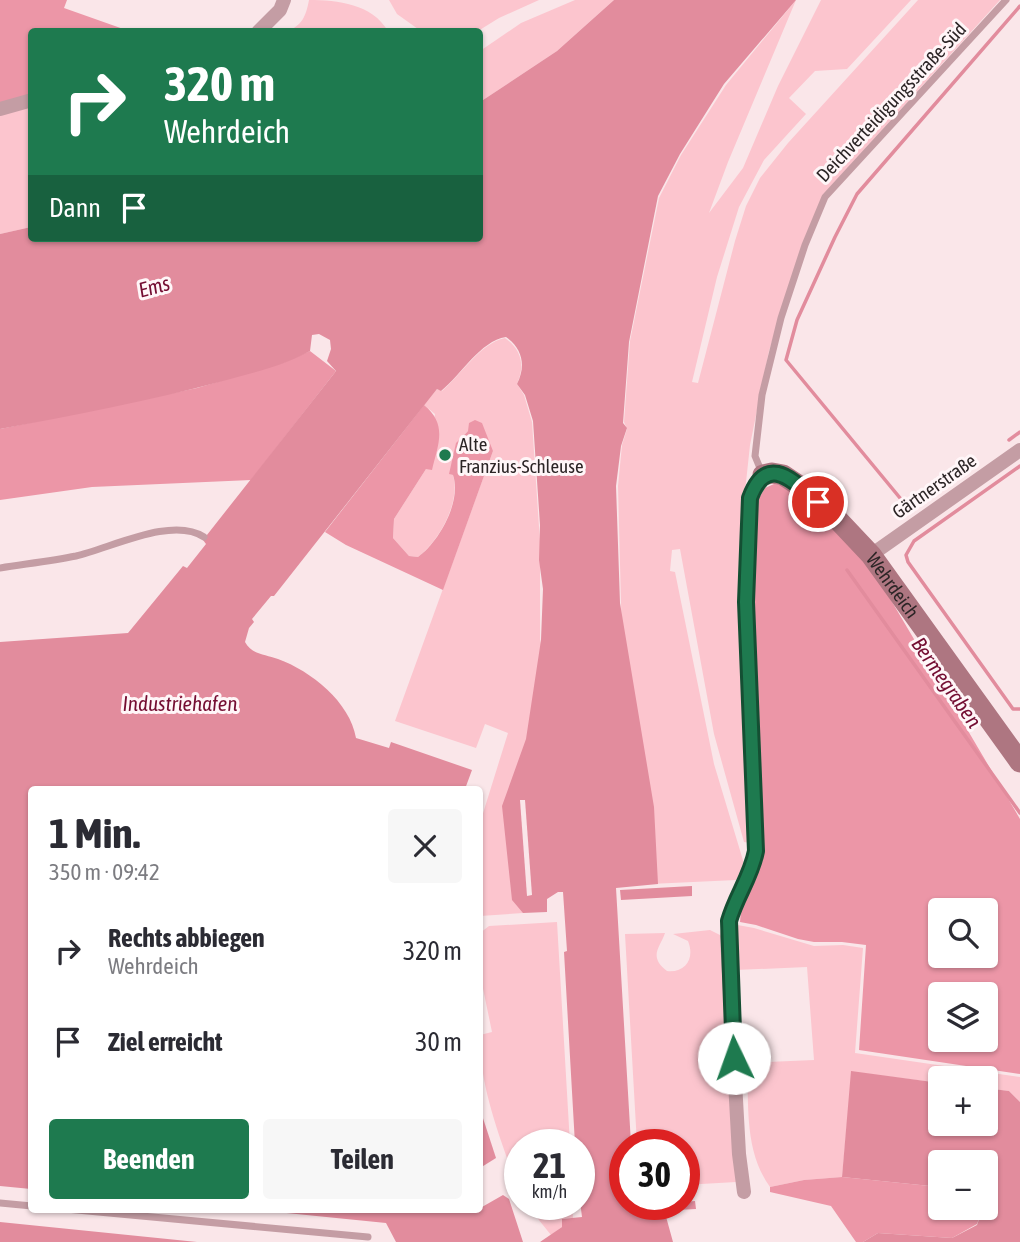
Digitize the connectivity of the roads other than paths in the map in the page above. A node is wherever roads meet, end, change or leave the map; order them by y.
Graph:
1 (284, 0) edge
2 (1006, 0) edge
3 (262, 28) edge
4 (28, 101) edge
5 (0, 109) edge
6 (1020, 450) edge
7 (763, 475) junction
8 (204, 537) dead end
9 (872, 555) junction
10 (0, 568) edge
11 (1020, 762) edge
12 (744, 1192) dead end
13 (0, 1203) edge
14 (28, 1206) edge
15 (109, 1213) edge
16 (368, 1237) dead end

1 - 3 street
2 - 7 lane, Deichverteidigungsstraße-Süd
4 - 5 street
6 - 9 street, Gärtnerstraße
7 - 9 street, Wehrdeich
7 - 12 street
8 - 10 lane
9 - 11 street, Wehrdeich
13 - 14 lane
15 - 16 lane

